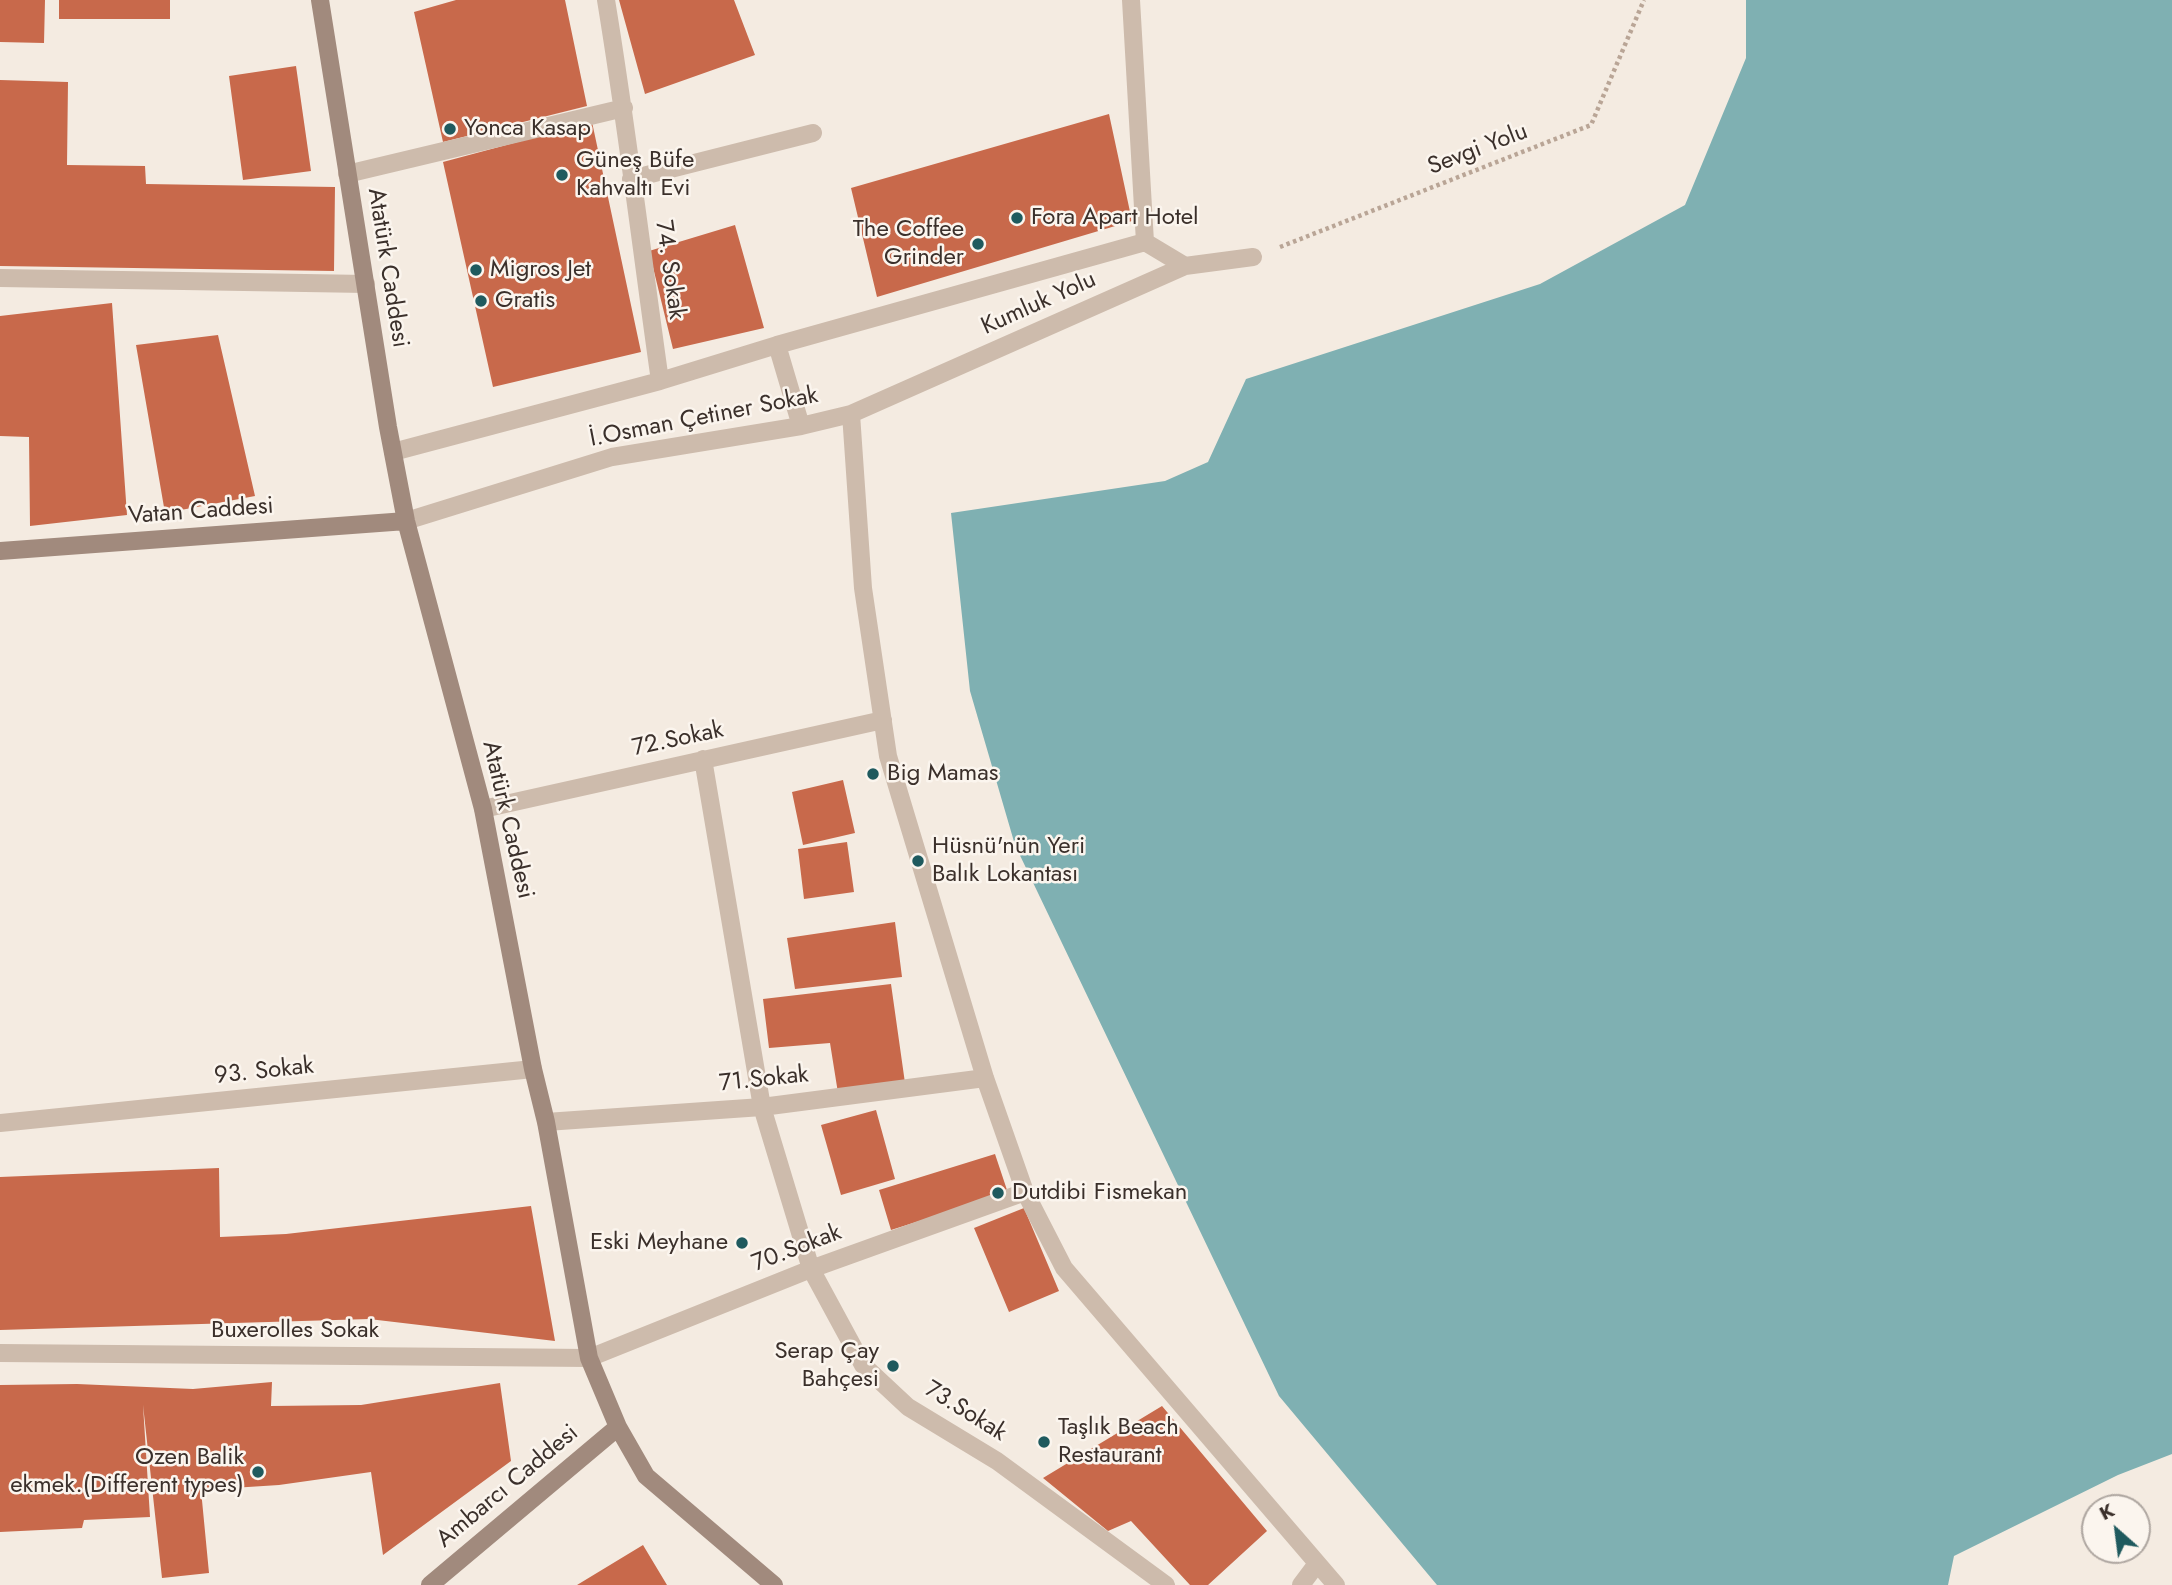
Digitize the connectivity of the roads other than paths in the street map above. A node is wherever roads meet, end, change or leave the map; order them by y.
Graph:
1 (606, 0) edge
2 (1131, 0) edge
3 (322, 1) edge
4 (624, 108) junction
5 (813, 133) dead end
6 (347, 174) junction
7 (631, 178) junction
8 (1145, 242) junction
9 (1253, 257) road end
10 (1185, 266) junction
11 (0, 278) edge
12 (366, 284) junction
13 (777, 345) junction
14 (660, 381) junction
15 (851, 414) junction
16 (801, 426) junction
17 (393, 452) junction
18 (406, 521) junction
19 (0, 551) edge
20 (883, 720) junction
21 (703, 759) junction
22 (482, 809) junction
23 (533, 1069) junction
24 (985, 1078) junction
25 (762, 1107) junction
26 (546, 1122) junction
27 (0, 1123) edge
28 (1025, 1192) junction
29 (811, 1269) junction
30 (0, 1353) edge
31 (589, 1358) junction
32 (618, 1427) junction
33 (1316, 1565) junction
34 (430, 1585) edge
35 (774, 1585) edge
36 (1166, 1585) edge
37 (1301, 1585) edge
38 (1336, 1585) edge

1 - 4 street, 74. Sokak
2 - 8 street
3 - 6 main road, Atatürk Caddesi
4 - 6 street
4 - 7 street, 74. Sokak
5 - 7 street
6 - 12 main road, Atatürk Caddesi
7 - 14 street, 74. Sokak
8 - 10 street
8 - 13 street
9 - 10 street, Kumluk Yolu
10 - 15 street, Kumluk Yolu
11 - 12 street
12 - 17 main road, Atatürk Caddesi
13 - 14 street
13 - 16 street
14 - 17 street
15 - 16 street, İ.Osman Çetiner Sokak
15 - 20 street
16 - 18 street, İ.Osman Çetiner Sokak
17 - 18 main road, Atatürk Caddesi
18 - 19 main road, Vatan Caddesi
18 - 22 main road, Atatürk Caddesi
20 - 21 street, 72.Sokak
20 - 24 street
21 - 22 street, 72.Sokak
21 - 25 street, 73.Sokak
22 - 23 main road, Atatürk Caddesi
23 - 26 main road, Atatürk Caddesi
23 - 27 street, 93. Sokak
24 - 25 street, 71.Sokak
24 - 28 street
25 - 26 street, 71.Sokak
25 - 29 street, 73.Sokak
26 - 31 main road, Atatürk Caddesi
28 - 29 street, 70.Sokak
28 - 33 street
29 - 31 street, 70.Sokak
29 - 36 street, 73.Sokak
30 - 31 street, Buxerolles Sokak
31 - 32 main road, Atatürk Caddesi
32 - 34 main road, Ambarcı Caddesi
32 - 35 main road, Atatürk Caddesi
33 - 37 street
33 - 38 street

